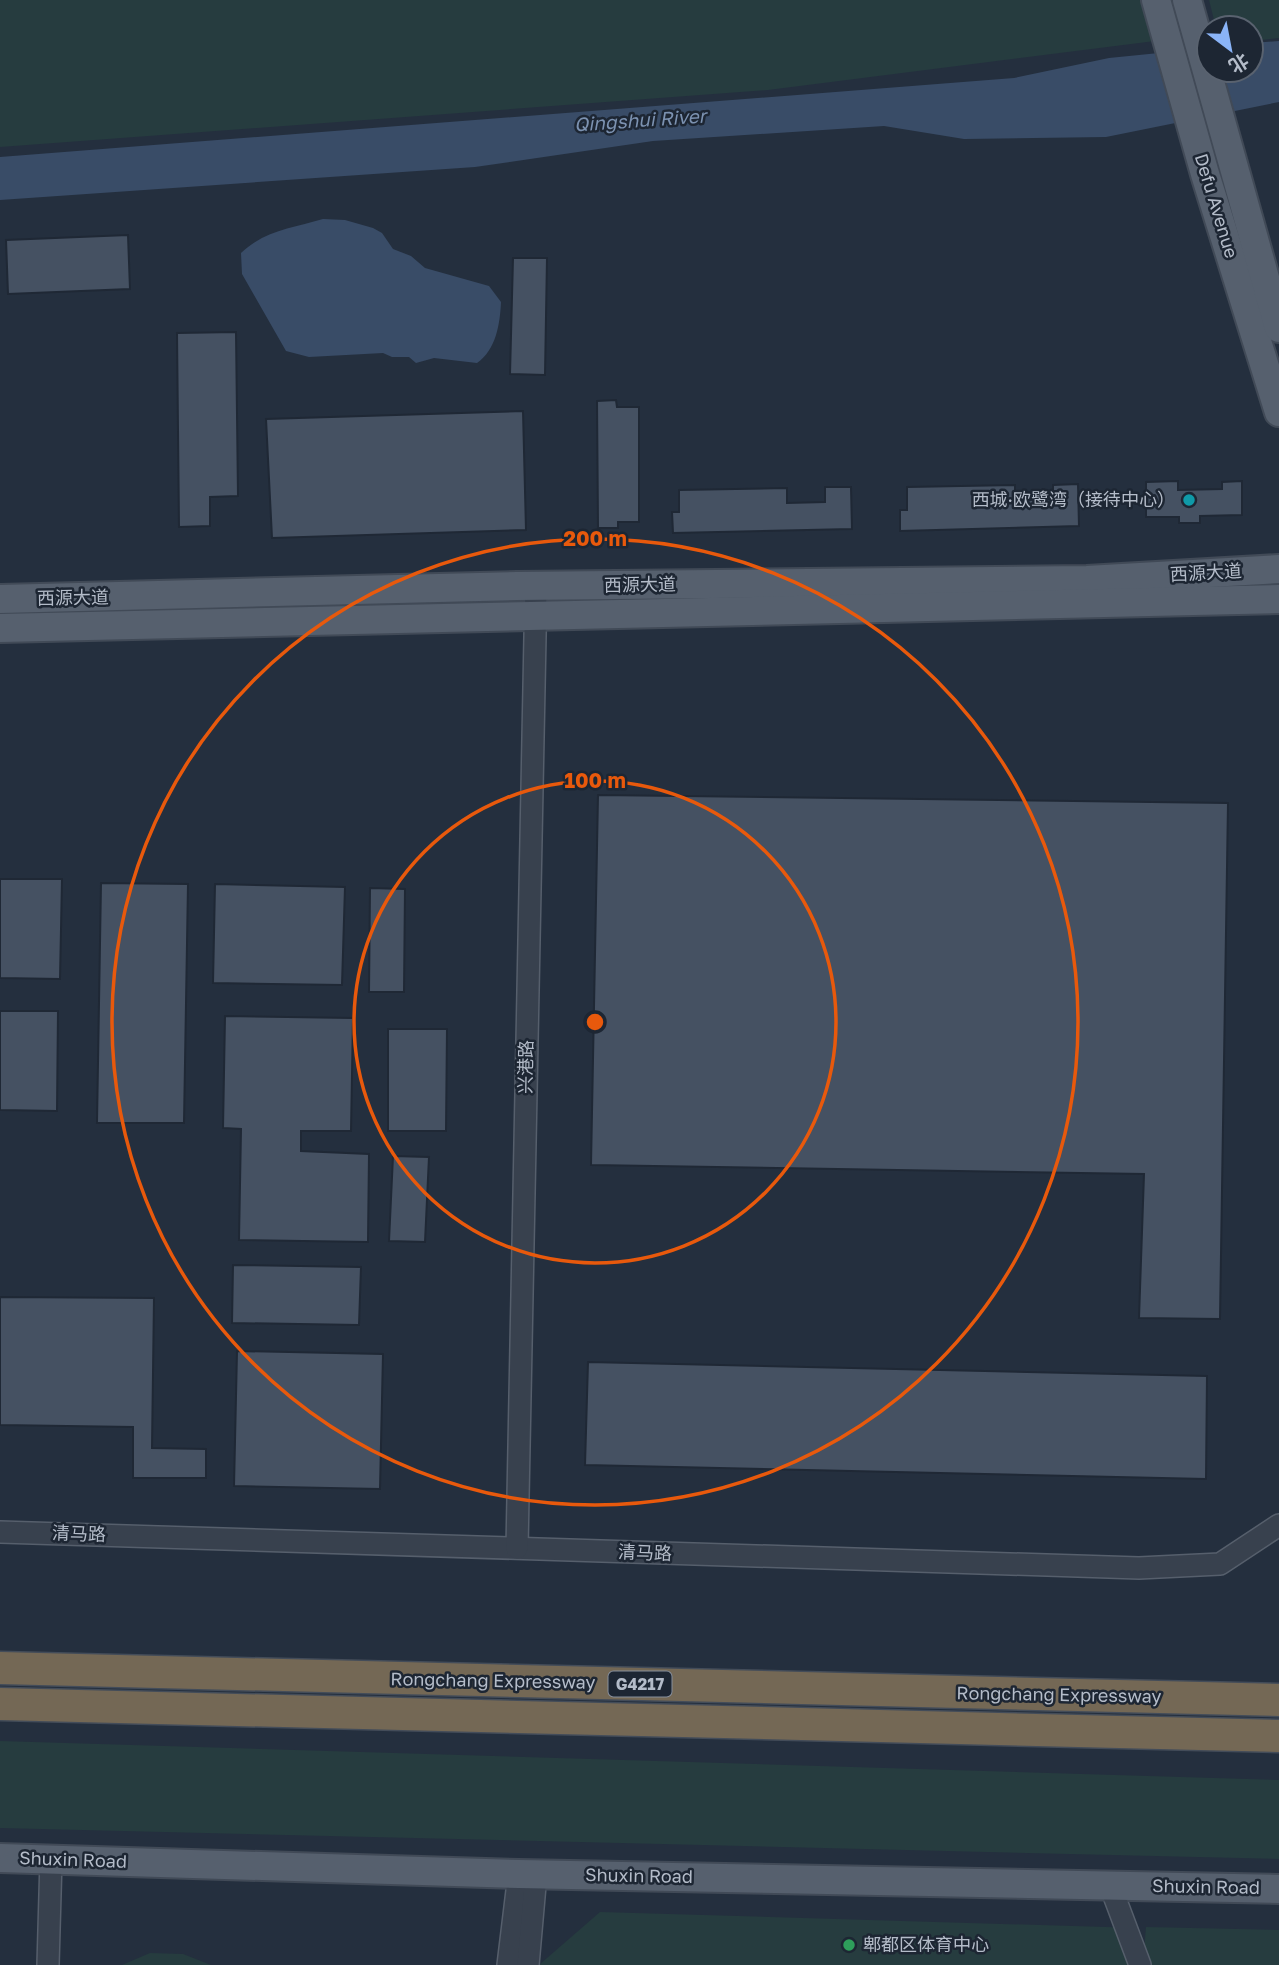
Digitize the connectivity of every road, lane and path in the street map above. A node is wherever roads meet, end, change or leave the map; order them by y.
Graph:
1 (1156, 0) edge
2 (1187, 0) edge
3 (1279, 328) edge
4 (1279, 412) edge
5 (1279, 569) edge
6 (536, 586) junction
7 (0, 599) edge
8 (1279, 599) edge
9 (535, 614) junction
10 (0, 628) edge
11 (1279, 1525) edge
12 (0, 1532) edge
13 (517, 1548) junction
14 (0, 1668) edge
15 (1279, 1700) edge
16 (0, 1704) edge
17 (1279, 1736) edge
18 (0, 1858) edge
19 (52, 1869) junction
20 (0, 1876) edge
21 (527, 1882) junction
22 (1279, 1889) edge
23 (1113, 1895) junction
24 (1279, 1908) edge
25 (48, 1965) edge
26 (508, 1965) edge
27 (528, 1965) edge
28 (1140, 1965) edge

1 - 4 main road, Defu Avenue
2 - 3 main road, Defu Avenue
5 - 6 main road, 西源大道
6 - 7 main road, 西源大道
6 - 9 street, 兴港路
8 - 9 main road, 西源大道
9 - 10 main road, 西源大道
9 - 13 street, 兴港路
11 - 13 street, 清马路
12 - 13 street, 清马路
14 - 15 highway, Rongchang Expressway / G4217
16 - 17 highway, Rongchang Expressway / G4217
18 - 19 main road, Shuxin Road
19 - 20 main road, Shuxin Road
19 - 21 main road, Shuxin Road
19 - 25 street
21 - 23 main road, Shuxin Road
21 - 26 street
21 - 27 street
22 - 23 main road, Shuxin Road
23 - 24 main road, Shuxin Road
23 - 28 street

